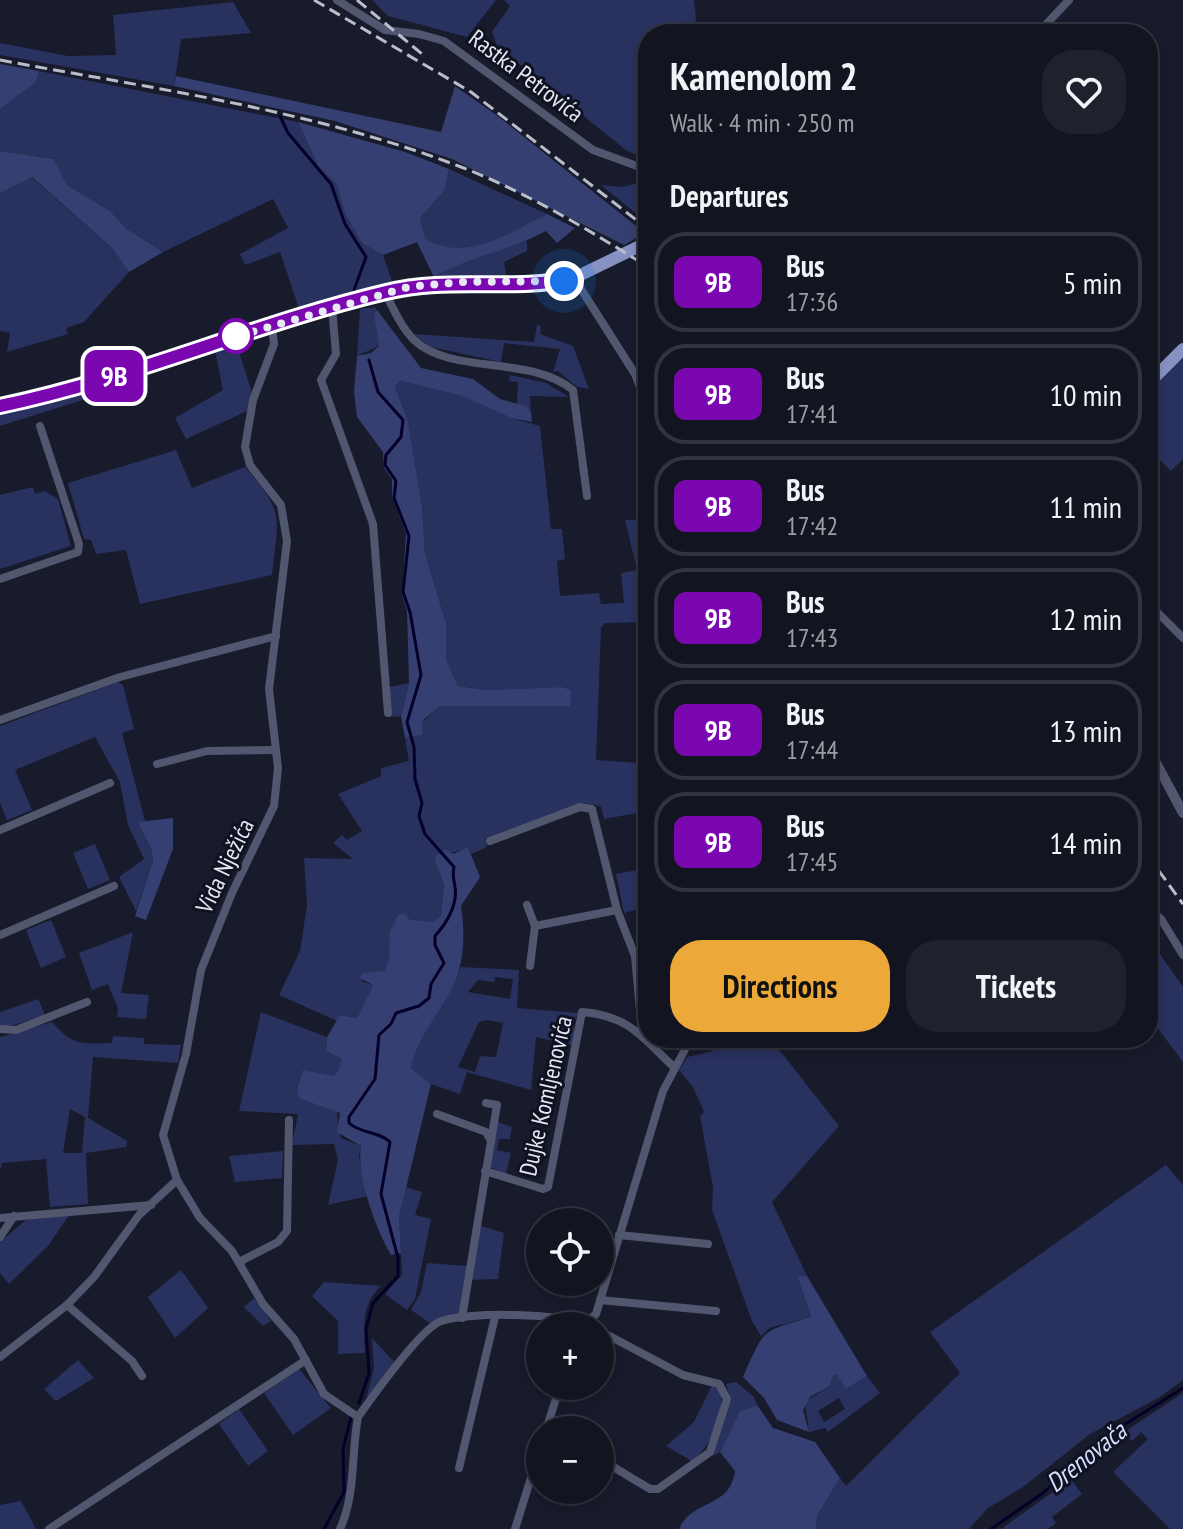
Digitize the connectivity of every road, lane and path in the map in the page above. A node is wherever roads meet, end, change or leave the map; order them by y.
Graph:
1 (337, 0) edge
2 (1069, 0) edge
3 (1046, 24) edge
4 (638, 166) edge
5 (638, 247) edge
6 (574, 278) junction
7 (385, 292) junction
8 (332, 307) junction
9 (272, 325) junction
10 (1183, 349) edge
11 (1158, 374) edge
12 (638, 382) edge
13 (0, 407) edge
14 (40, 426) dead end
15 (587, 496) dead end
16 (0, 579) edge
17 (1158, 613) edge
18 (276, 636) junction
19 (1183, 638) edge
20 (388, 713) dead end
21 (0, 720) edge
22 (276, 750) junction
23 (157, 764) dead end
24 (1158, 767) edge
25 (110, 783) dead end
26 (1183, 813) edge
27 (0, 830) edge
28 (490, 841) dead end
29 (114, 886) dead end
30 (527, 905) dead end
31 (617, 910) junction
32 (1158, 917) edge
33 (535, 926) junction
34 (0, 935) edge
35 (1183, 955) edge
36 (530, 966) dead end
37 (638, 989) edge
38 (87, 1002) dead end
39 (0, 1029) edge
40 (638, 1031) edge
41 (656, 1048) edge
42 (686, 1048) edge
43 (675, 1068) junction
44 (486, 1103) dead end
45 (437, 1114) dead end
46 (289, 1120) dead end
47 (491, 1141) junction
48 (485, 1171) junction
49 (177, 1180) junction
50 (151, 1205) junction
51 (14, 1216) junction
52 (0, 1218) edge
53 (619, 1235) junction
54 (0, 1237) edge
55 (708, 1244) dead end
56 (239, 1262) junction
57 (600, 1300) junction
58 (67, 1305) junction
59 (716, 1311) dead end
60 (596, 1312) edge
61 (526, 1316) edge
62 (495, 1317) junction
63 (462, 1318) junction
64 (614, 1338) edge
65 (0, 1357) edge
66 (306, 1360) junction
67 (142, 1376) dead end
68 (358, 1417) junction
69 (614, 1467) edge
70 (459, 1468) dead end
71 (526, 1494) edge
72 (49, 1529) edge
73 (340, 1529) edge
74 (515, 1529) edge

1 - 4 street, Rastka Petrovića
2 - 3 street
5 - 6 main road
6 - 7 main road
6 - 12 street
7 - 8 main road
7 - 15 street
8 - 9 main road
8 - 20 street
9 - 13 main road
9 - 18 street, Vida Nježića
10 - 11 main road
14 - 16 street
17 - 19 street
18 - 21 street
18 - 22 street, Vida Nježića
22 - 23 street
22 - 49 street, Vida Nježića
24 - 26 street
25 - 27 street
28 - 31 street
29 - 34 street
30 - 33 street
31 - 33 street
31 - 37 street
32 - 35 street
33 - 36 street
38 - 39 street
40 - 48 street, Dujke Komljenovića
41 - 43 street, Dujke Komljenovića
42 - 43 street
43 - 53 street
44 - 47 street, Dujke Komljenovića
45 - 47 street, Dujke Komljenovića
46 - 56 street
47 - 48 street, Dujke Komljenovića
48 - 63 street, Dujke Komljenovića
49 - 50 street
49 - 56 street
50 - 51 street
50 - 58 street
51 - 52 street
51 - 54 street
53 - 55 street
53 - 57 street
56 - 66 street
57 - 59 street
57 - 60 street
58 - 65 street
58 - 67 street
61 - 62 street
62 - 63 street
62 - 70 street
63 - 68 street
64 - 69 street
66 - 68 street
66 - 72 street
68 - 73 street
71 - 74 street

